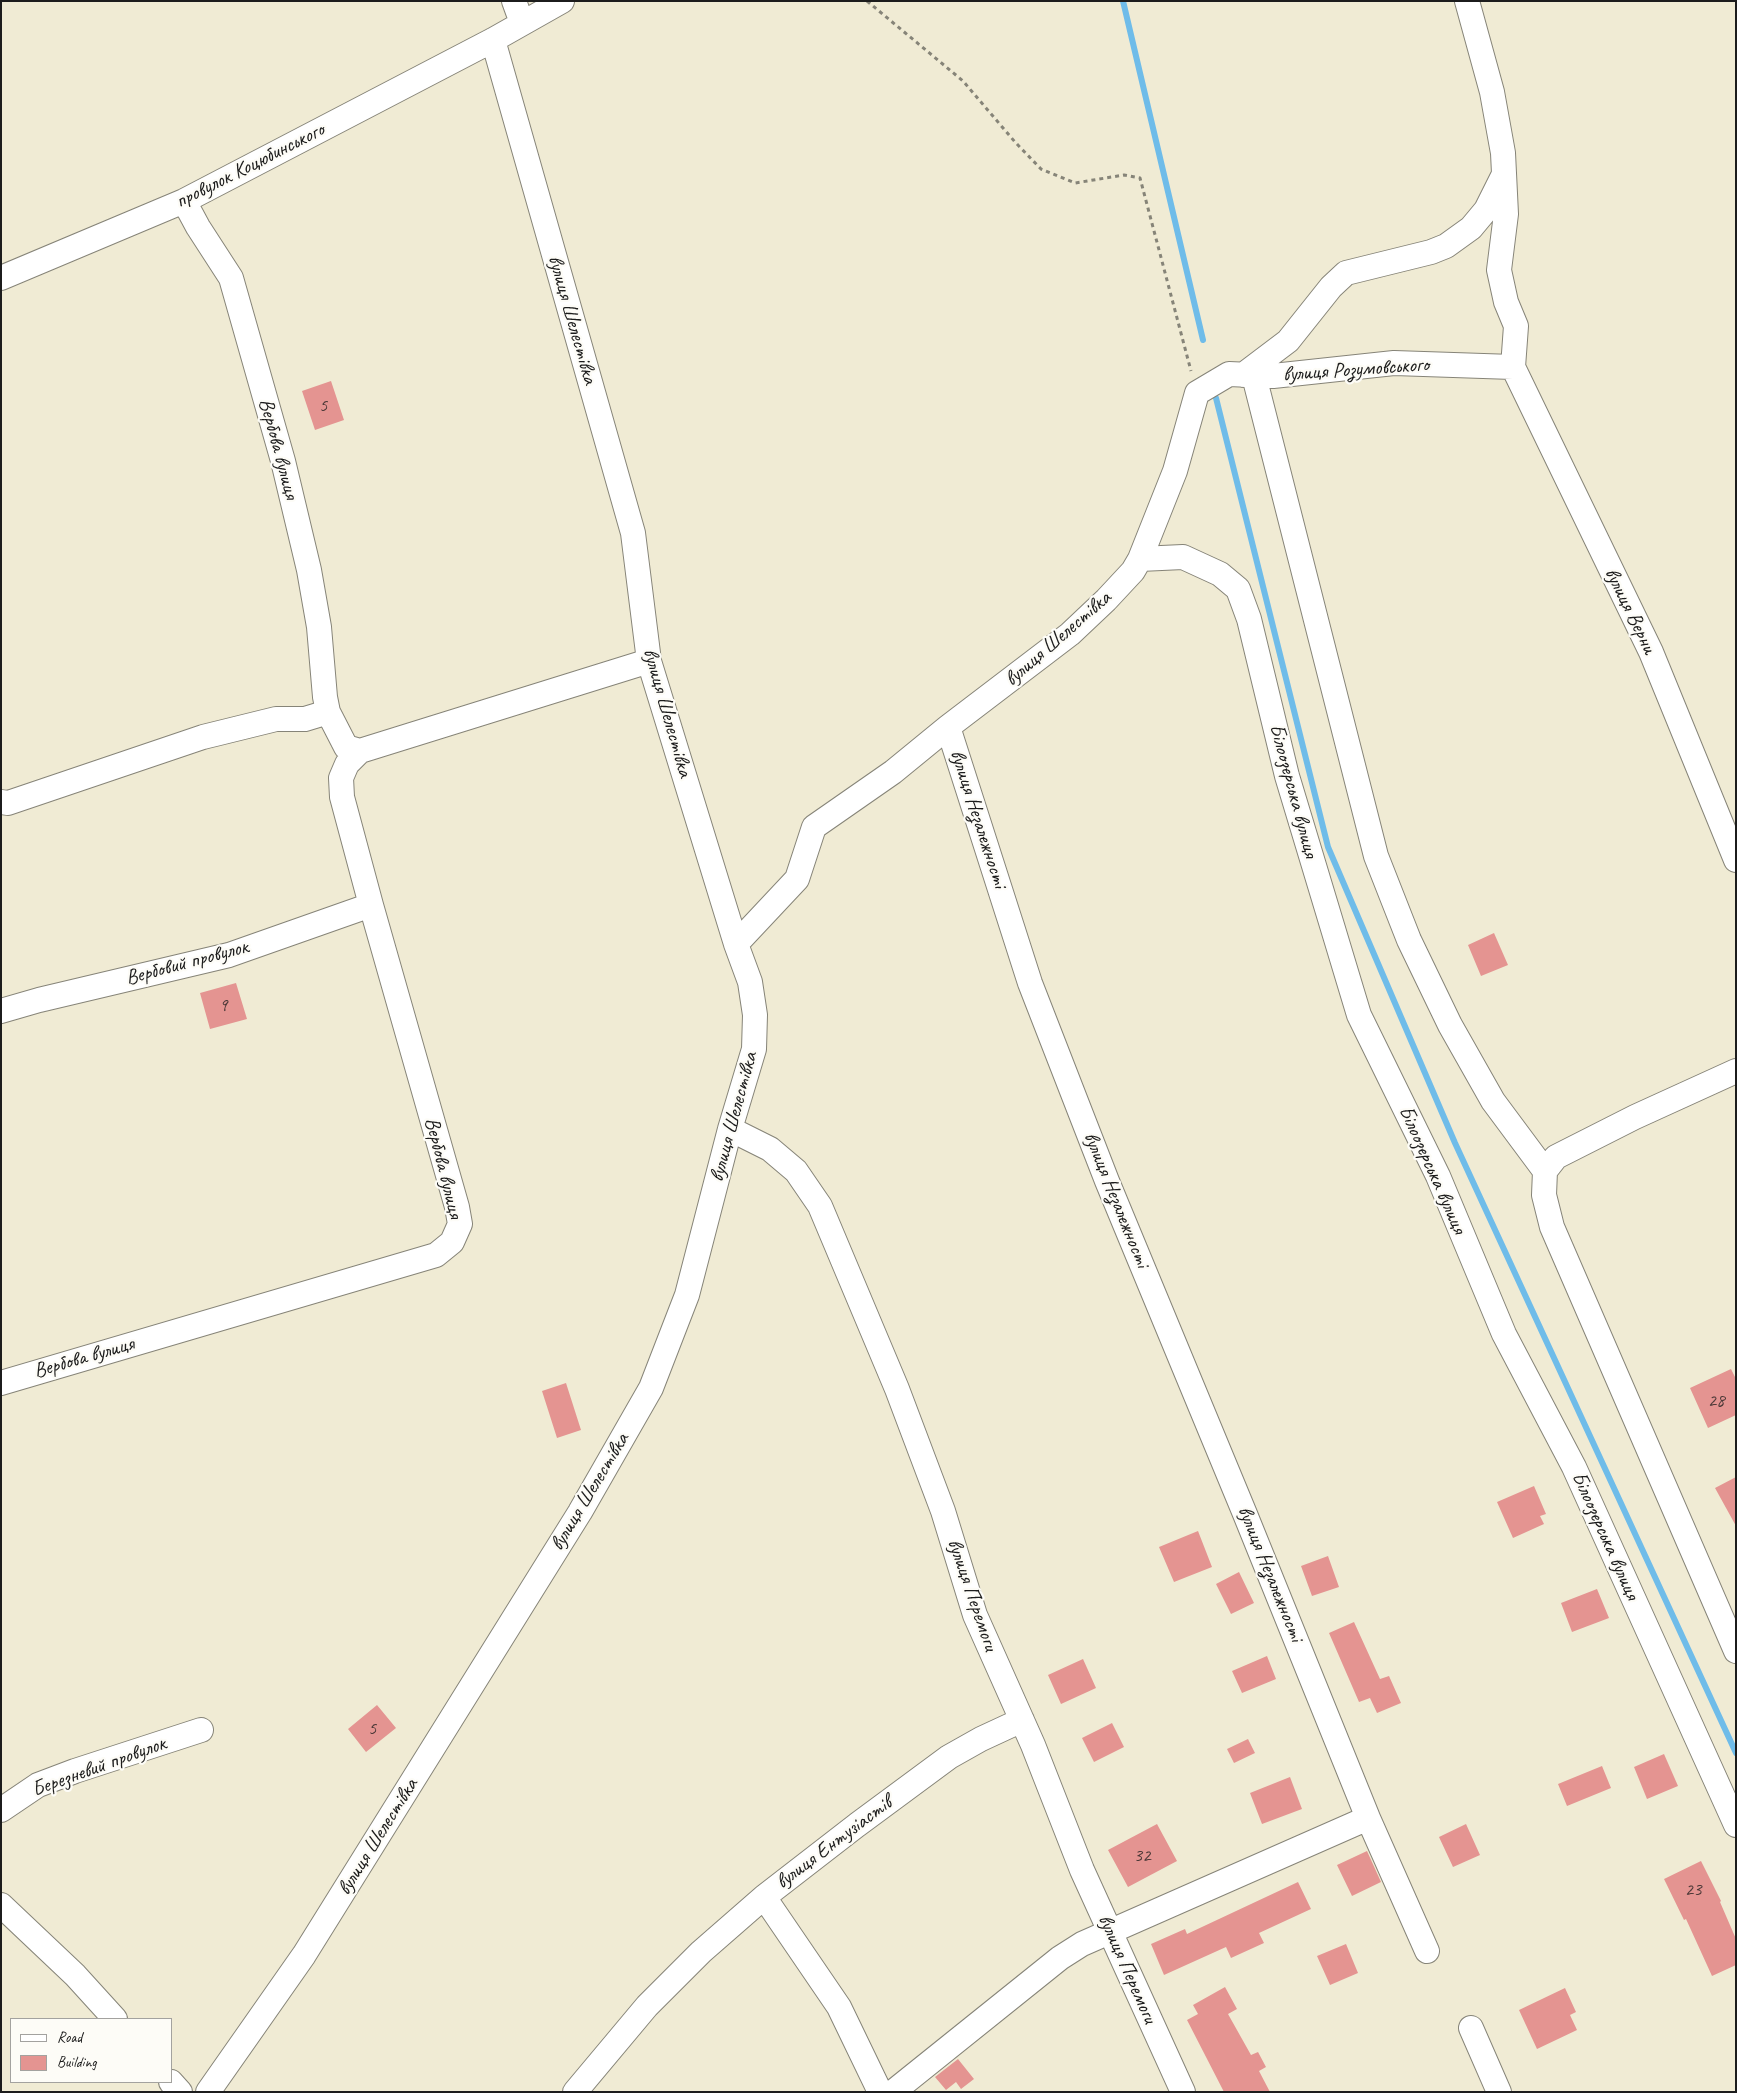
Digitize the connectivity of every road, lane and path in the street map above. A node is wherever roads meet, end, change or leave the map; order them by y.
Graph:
1 (514, 1) edge
2 (562, 1) edge
3 (867, 1) edge
4 (1467, 1) edge
5 (522, 24) junction
6 (493, 40) junction
7 (1504, 174) junction
8 (184, 201) junction
9 (1, 278) edge
10 (1513, 367) junction
11 (1242, 375) junction
12 (1197, 393) junction
13 (1140, 559) junction
14 (649, 661) junction
15 (328, 712) junction
16 (948, 727) junction
17 (360, 752) junction
18 (1, 802) edge
19 (1736, 860) edge
20 (371, 905) junction
21 (736, 944) junction
22 (1, 1011) edge
23 (1736, 1072) edge
24 (730, 1130) junction
25 (1545, 1171) junction
26 (1, 1383) edge
27 (1736, 1651) edge
28 (1022, 1720) junction
29 (201, 1730) dead end
30 (1, 1810) edge
31 (1368, 1818) junction
32 (1736, 1825) edge
33 (764, 1897) junction
34 (1, 1905) edge
35 (1110, 1931) junction
36 (1427, 1952) dead end
37 (114, 2018) edge
38 (1470, 2028) dead end
39 (208, 2092) edge
40 (575, 2092) edge
41 (880, 2092) edge
42 (893, 2092) edge
43 (1183, 2092) edge
44 (1499, 2092) edge

1 - 5 street
2 - 5 street, провулок Коцюбинського
3 - 12 path
4 - 7 street
5 - 6 street, провулок Коцюбинського
6 - 8 street, провулок Коцюбинського
6 - 14 street, вулиця Шелестівка
7 - 10 street
7 - 11 street
8 - 9 street, провулок Коцюбинського
8 - 15 street, Вербова вулиця
10 - 11 street, вулиця Розумовського
10 - 19 street, вулиця Верни
11 - 12 street
11 - 25 street
12 - 13 street, вулиця Шелестівка
13 - 16 street, вулиця Шелестівка
13 - 32 street, Білоозерська вулиця
14 - 17 street
14 - 21 street, вулиця Шелестівка
15 - 17 street, Вербова вулиця
15 - 18 street
16 - 21 street, вулиця Незалежності
16 - 31 street, вулиця Незалежності
17 - 20 street, Вербова вулиця
20 - 22 street, Вербовий провулок
20 - 26 street, Вербова вулиця
21 - 24 street, вулиця Шелестівка
23 - 25 street
24 - 28 street, вулиця Перемоги
24 - 39 street, вулиця Шелестівка
25 - 27 street
28 - 33 street, вулиця Ентузіастів
28 - 35 street, вулиця Перемоги
29 - 30 street, Березневий провулок
31 - 35 street
31 - 36 street, вулиця Незалежності
33 - 40 street
33 - 41 street, вулиця Ентузіастів
34 - 37 street
35 - 42 street
35 - 43 street, вулиця Перемоги
38 - 44 street

